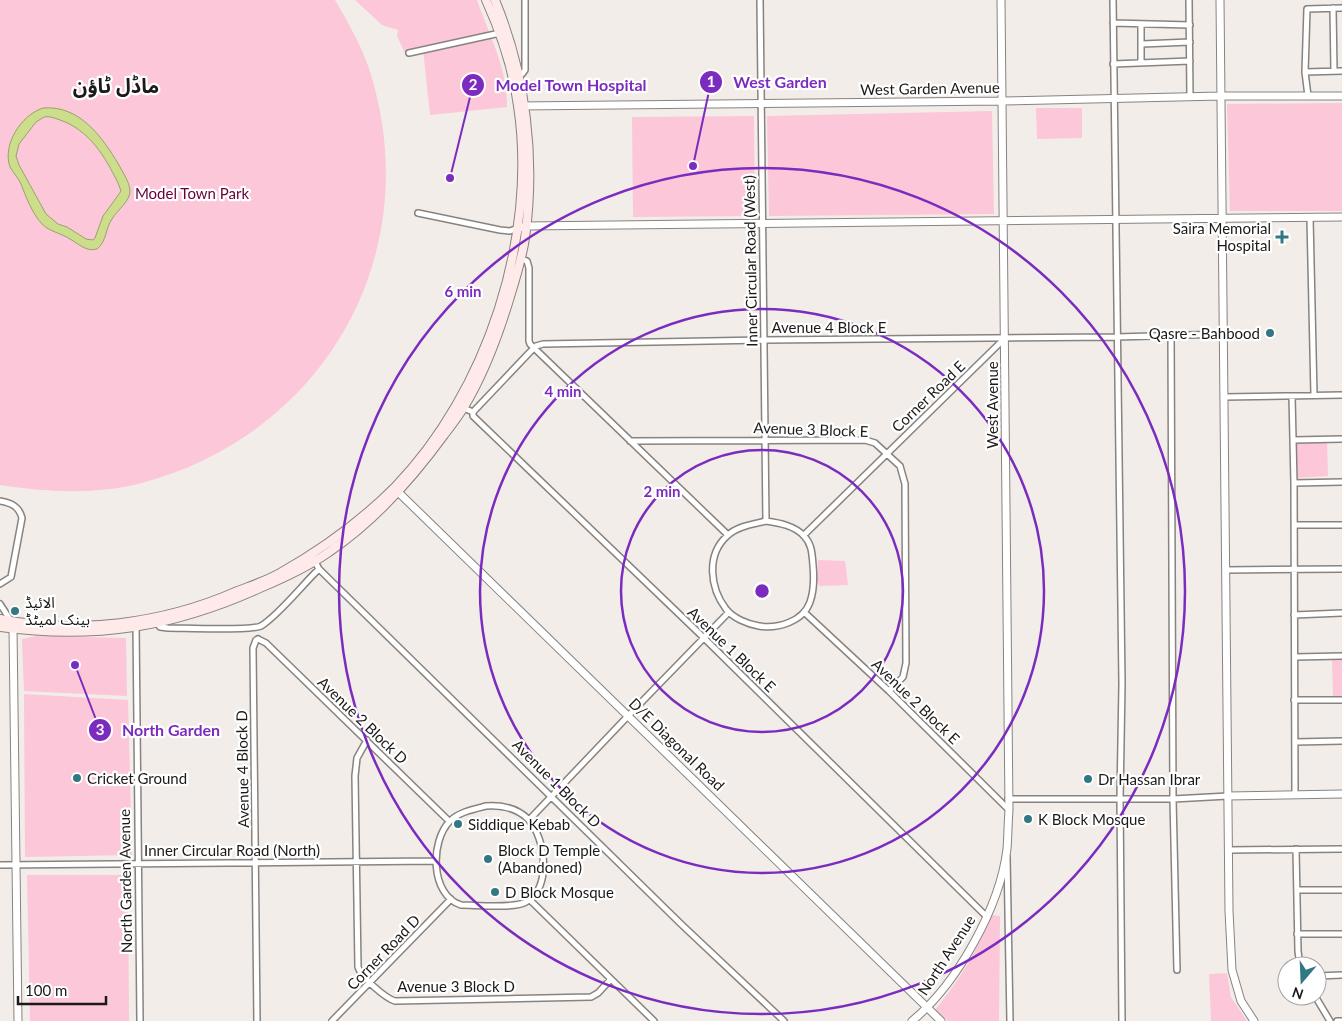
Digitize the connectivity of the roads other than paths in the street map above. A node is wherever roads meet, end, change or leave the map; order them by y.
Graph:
1 (486, 0) edge
2 (495, 0) edge
3 (525, 0) edge
4 (760, 0) edge
5 (1000, 0) edge
6 (1113, 0) edge
7 (1189, 0) edge
8 (1220, 0) edge
9 (1333, 8) junction
10 (1342, 8) edge
11 (1112, 23) junction
12 (1141, 24) junction
13 (1190, 25) junction
14 (500, 33) junction
15 (1190, 42) junction
16 (1142, 44) junction
17 (408, 53) dead end
18 (1190, 61) junction
19 (1141, 62) junction
20 (1113, 64) junction
21 (1334, 71) junction
22 (1342, 71) edge
23 (1306, 72) junction
24 (519, 74) junction
25 (1221, 96) junction
26 (1308, 96) junction
27 (1342, 96) edge
28 (1190, 97) junction
29 (1114, 99) junction
30 (1002, 101) junction
31 (761, 103) junction
32 (521, 106) junction
33 (418, 213) dead end
34 (1342, 217) edge
35 (1223, 218) junction
36 (1310, 218) junction
37 (1116, 220) junction
38 (1003, 221) junction
39 (762, 224) junction
40 (522, 227) junction
41 (521, 258) junction
42 (1224, 334) junction
43 (1171, 335) junction
44 (1005, 338) junction
45 (1116, 338) junction
46 (765, 340) junction
47 (534, 348) junction
48 (1314, 395) junction
49 (1342, 395) edge
50 (1292, 396) junction
51 (1224, 397) junction
52 (460, 406) junction
53 (473, 412) junction
54 (1342, 439) edge
55 (765, 440) junction
56 (1294, 440) junction
57 (630, 441) junction
58 (886, 454) junction
59 (1342, 482) edge
60 (1294, 484) junction
61 (396, 489) junction
62 (0, 501) edge
63 (766, 521) junction
64 (1294, 525) junction
65 (1342, 525) edge
66 (728, 535) junction
67 (804, 536) junction
68 (315, 562) junction
69 (1342, 569) edge
70 (1226, 570) junction
71 (1294, 570) junction
72 (0, 584) edge
73 (0, 604) edge
74 (728, 612) junction
75 (804, 612) junction
76 (1342, 613) edge
77 (1294, 614) junction
78 (0, 619) edge
79 (158, 624) junction
80 (12, 625) junction
81 (136, 625) junction
82 (0, 628) edge
83 (256, 628) junction
84 (703, 638) junction
85 (258, 639) junction
86 (1342, 656) edge
87 (1295, 657) junction
88 (889, 691) junction
89 (1294, 700) junction
90 (1342, 700) edge
91 (628, 716) junction
92 (367, 740) junction
93 (1342, 741) edge
94 (1295, 742) junction
95 (1342, 794) edge
96 (1295, 795) junction
97 (552, 796) junction
98 (1228, 796) junction
99 (1008, 799) junction
100 (1120, 799) junction
101 (1173, 799) junction
102 (1008, 810) junction
103 (529, 820) junction
104 (449, 821) junction
105 (1007, 849) junction
106 (1296, 849) junction
107 (1342, 849) edge
108 (1229, 850) junction
109 (435, 861) junction
110 (138, 863) junction
111 (256, 863) junction
112 (355, 863) junction
113 (0, 865) edge
114 (16, 865) junction
115 (1297, 890) junction
116 (1342, 890) edge
117 (451, 900) junction
118 (530, 900) junction
119 (987, 917) junction
120 (1297, 934) junction
121 (1342, 934) edge
122 (1299, 956) edge
123 (1177, 970) dead end
124 (1342, 975) edge
125 (1327, 976) edge
126 (611, 979) junction
127 (370, 982) junction
128 (1321, 1006) edge
129 (928, 1008) junction
130 (18, 1021) edge
131 (140, 1021) edge
132 (257, 1021) edge
133 (332, 1021) edge
134 (654, 1021) edge
135 (784, 1021) edge
136 (912, 1021) edge
137 (941, 1021) edge
138 (1010, 1021) edge
139 (1122, 1021) edge
140 (1254, 1021) edge
141 (1330, 1021) edge
142 (1337, 1021) edge
143 (1342, 1021) edge

1 - 14 main road
2 - 24 main road
3 - 24 street
4 - 31 street, Inner Circular Road (West)
5 - 30 street, West Avenue
6 - 11 street
7 - 13 street
8 - 25 street
9 - 10 street
9 - 21 street
9 - 23 street
11 - 12 street
11 - 20 street
12 - 13 street
12 - 16 street
13 - 15 street
14 - 17 street
14 - 32 main road
15 - 16 street
15 - 18 street
16 - 19 street
18 - 19 street
18 - 28 street
19 - 20 street
20 - 29 street
21 - 22 street
21 - 23 street
23 - 26 street
24 - 32 main road
25 - 26 street, West Garden Avenue
25 - 28 street, West Garden Avenue
25 - 35 street
26 - 27 street, West Garden Avenue
28 - 29 street, West Garden Avenue
29 - 30 street, West Garden Avenue
29 - 37 street
30 - 31 street, West Garden Avenue
30 - 38 street, West Avenue
31 - 32 street, West Garden Avenue
31 - 39 street, Inner Circular Road (West)
32 - 40 main road
33 - 40 street
34 - 36 street
35 - 36 street
35 - 37 street
35 - 42 street
36 - 48 street
37 - 38 street
37 - 45 street
38 - 39 street
38 - 44 street, West Avenue
39 - 40 street
39 - 46 street, Inner Circular Road (West)
40 - 41 main road
40 - 52 main road
41 - 47 street
41 - 52 main road
42 - 43 street, Avenue 4 Block E
42 - 51 street
43 - 45 street, Avenue 4 Block E
43 - 101 street
44 - 45 street, Avenue 4 Block E
44 - 46 street, Avenue 4 Block E
44 - 58 street, Corner Road E
44 - 99 street, West Avenue
45 - 100 street
46 - 47 street, Avenue 4 Block E
46 - 55 street, Inner Circular Road (West)
47 - 53 street
47 - 57 street
48 - 49 street
48 - 50 street
50 - 51 street
50 - 56 street
51 - 70 street
52 - 53 street, Avenue 1 Block E
52 - 61 main road
53 - 84 street, Avenue 1 Block E
54 - 56 street
55 - 57 street, Avenue 3 Block E
55 - 58 street, Avenue 3 Block E
55 - 63 street, Inner Circular Road (West)
56 - 60 street
57 - 66 street
58 - 67 street, Corner Road E
58 - 88 street, Avenue 3 Block E
59 - 60 street
60 - 64 street
61 - 68 main road
61 - 91 street, D/E Diagonal Road
62 - 72 street
63 - 66 street
63 - 67 street
64 - 65 street
64 - 71 street
66 - 74 street
67 - 75 street
68 - 79 main road
68 - 81 main road
68 - 83 street
68 - 97 street, Avenue 1 Block D
69 - 71 street
70 - 71 street
70 - 98 street
71 - 77 street
73 - 80 street
74 - 75 street
74 - 84 street
75 - 88 street, Avenue 2 Block E
76 - 77 street
77 - 87 street
78 - 80 main road
79 - 81 main road
79 - 83 street
80 - 81 main road
80 - 82 main road
80 - 114 street
81 - 110 street, North Garden Avenue
83 - 85 street
84 - 91 street
84 - 119 street, Avenue 1 Block E
85 - 92 street, Avenue 2 Block D
85 - 111 street, Avenue 4 Block D
86 - 87 street
87 - 89 street
88 - 102 street, Avenue 2 Block E
89 - 90 street
89 - 94 street
91 - 97 street
91 - 129 street, D/E Diagonal Road
92 - 104 street, Avenue 2 Block D
92 - 112 street, Avenue 3 Block D
93 - 94 street
94 - 96 street
95 - 96 street
96 - 98 street
97 - 103 street
97 - 135 street, Avenue 1 Block D
98 - 101 street
98 - 108 street
99 - 100 street
99 - 102 street, West Avenue
100 - 101 street
100 - 139 street
101 - 123 street
102 - 105 street, North Avenue
103 - 104 street
103 - 118 street
104 - 109 street
105 - 119 street, North Avenue
105 - 138 street
106 - 107 street
106 - 108 street
106 - 115 street
108 - 140 street
109 - 112 street, Inner Circular Road (North)
109 - 117 street
110 - 111 street, Inner Circular Road (North)
110 - 114 street, Inner Circular Road (North)
110 - 131 street, North Garden Avenue
111 - 112 street, Inner Circular Road (North)
111 - 132 street, Avenue 4 Block D
112 - 127 street, Avenue 3 Block D
113 - 114 street, Inner Circular Road (North)
114 - 130 street
115 - 116 street
115 - 120 street
117 - 118 street
117 - 127 street, Corner Road D
118 - 126 street
119 - 129 street, North Avenue
120 - 121 street
120 - 122 street
124 - 125 street
126 - 127 street, Avenue 3 Block D
126 - 134 street
127 - 133 street, Corner Road D
128 - 141 street
129 - 136 street, North Avenue
129 - 137 street, D/E Diagonal Road
142 - 143 street

